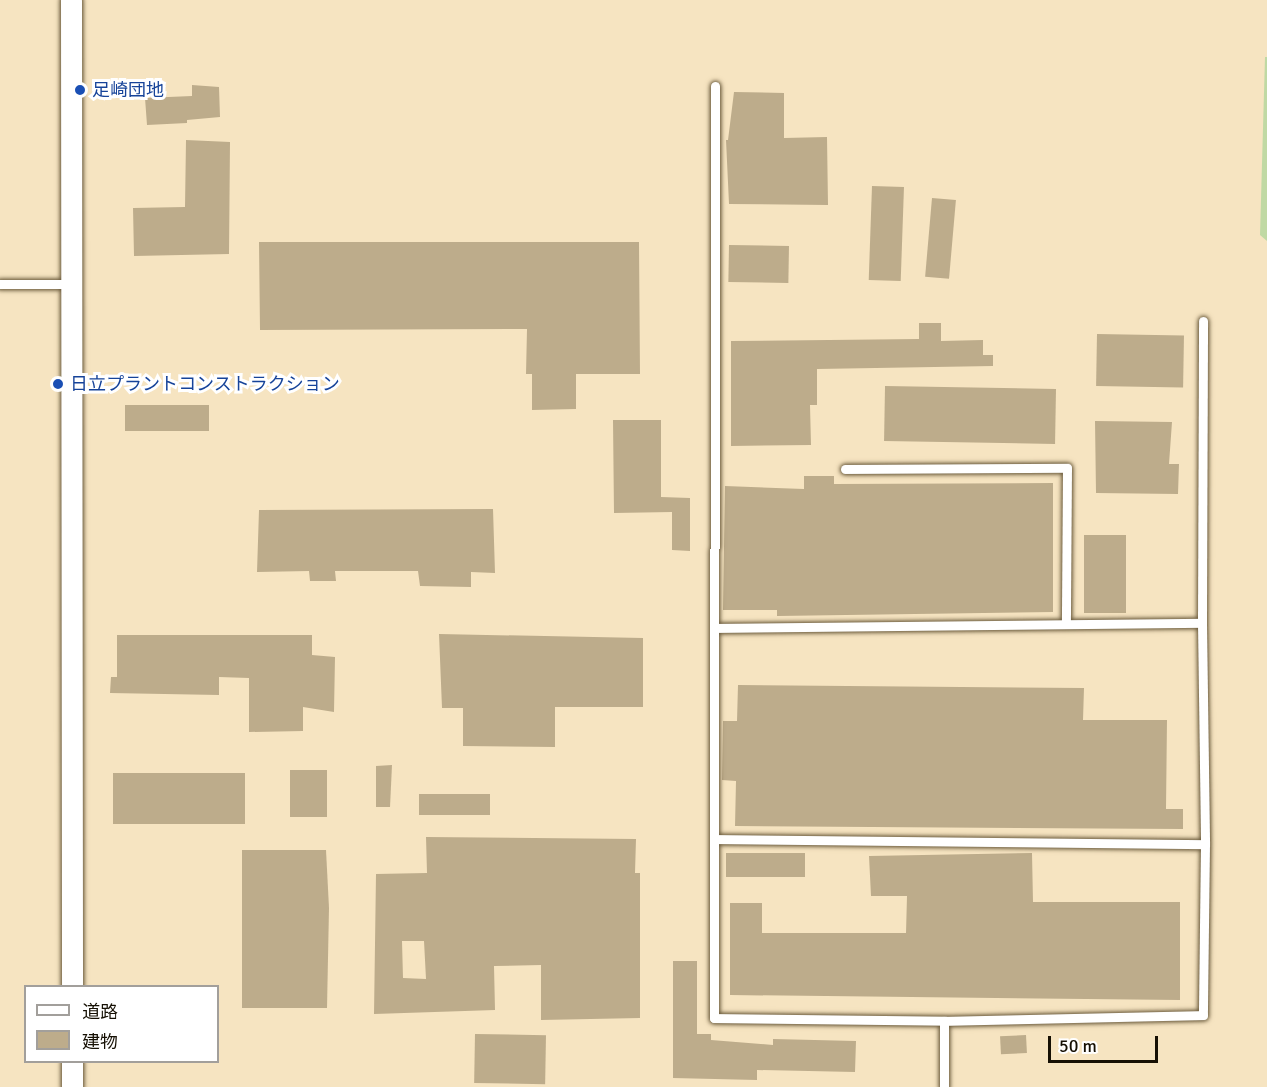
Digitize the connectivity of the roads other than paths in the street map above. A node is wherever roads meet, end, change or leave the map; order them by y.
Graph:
1 (71, 0) edge
2 (715, 86) dead end
3 (0, 284) edge
4 (71, 284) junction
5 (1203, 321) dead end
6 (845, 469) dead end
7 (1202, 623) junction
8 (1066, 624) junction
9 (715, 628) junction
10 (714, 839) junction
11 (1205, 844) junction
12 (72, 985) edge
13 (944, 1021) junction
14 (72, 1063) edge
15 (72, 1087) edge
16 (944, 1087) edge

1 - 4 street
2 - 9 lane
3 - 4 lane
4 - 12 street
5 - 7 lane
6 - 8 lane
7 - 8 lane
7 - 11 lane
8 - 9 lane
9 - 10 lane
10 - 11 lane
10 - 13 lane
11 - 13 lane
13 - 16 lane
14 - 15 street

